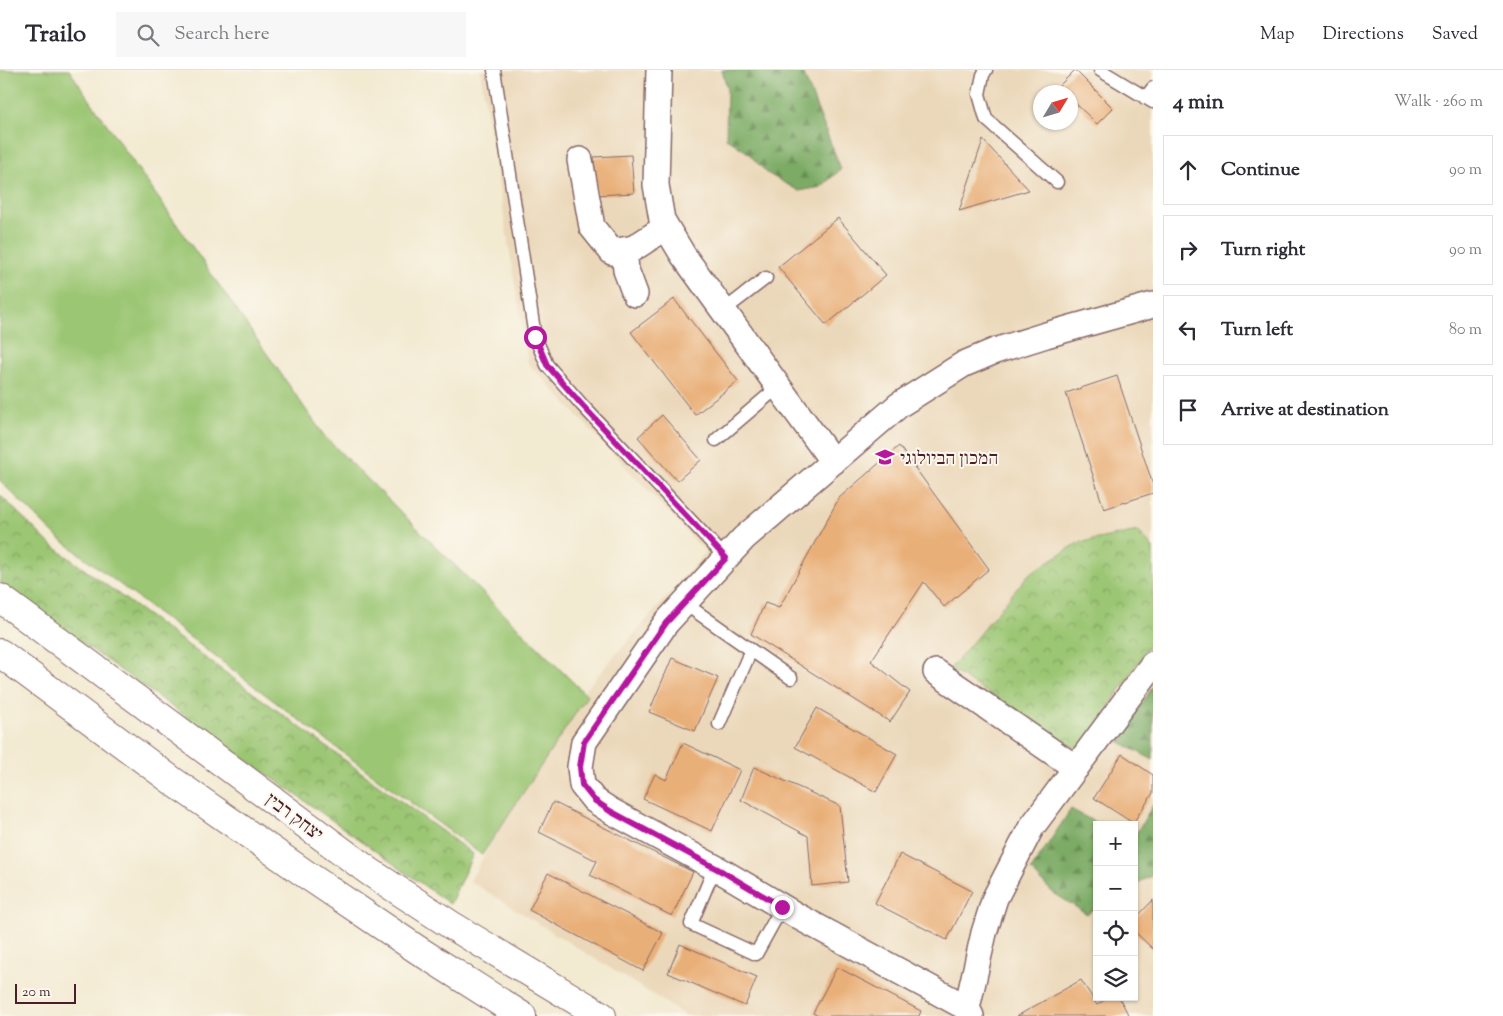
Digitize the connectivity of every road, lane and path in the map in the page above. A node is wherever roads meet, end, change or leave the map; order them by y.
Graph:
1 (494, 70) edge
2 (659, 70) edge
3 (986, 70) edge
4 (1100, 70) edge
5 (1150, 96) edge
6 (580, 160) dead end
7 (1057, 182) dead end
8 (666, 227) junction
9 (624, 250) junction
10 (766, 278) dead end
11 (635, 294) dead end
12 (1153, 306) edge
13 (723, 311) junction
14 (778, 387) junction
15 (716, 440) dead end
16 (832, 462) junction
17 (726, 558) junction
18 (0, 598) edge
19 (684, 603) junction
20 (751, 650) junction
21 (0, 653) edge
22 (1153, 664) edge
23 (936, 672) dead end
24 (791, 678) dead end
25 (719, 724) dead end
26 (1076, 768) junction
27 (715, 867) junction
28 (782, 907) junction
29 (969, 1012) edge
30 (522, 1016) edge
31 (602, 1016) edge

1 - 17 lane
2 - 8 street
3 - 7 lane
4 - 5 lane
6 - 9 street
8 - 9 street
8 - 13 street
9 - 11 street
10 - 13 lane
12 - 16 street
13 - 14 street
14 - 15 lane
14 - 16 street
16 - 17 street
17 - 19 street
18 - 31 main road, יצחק רבין
19 - 20 lane
19 - 27 street
20 - 24 lane
20 - 25 lane
21 - 30 main road
22 - 26 street
23 - 26 street
26 - 29 street
27 - 28 street
27 - 28 lane
28 - 29 street

